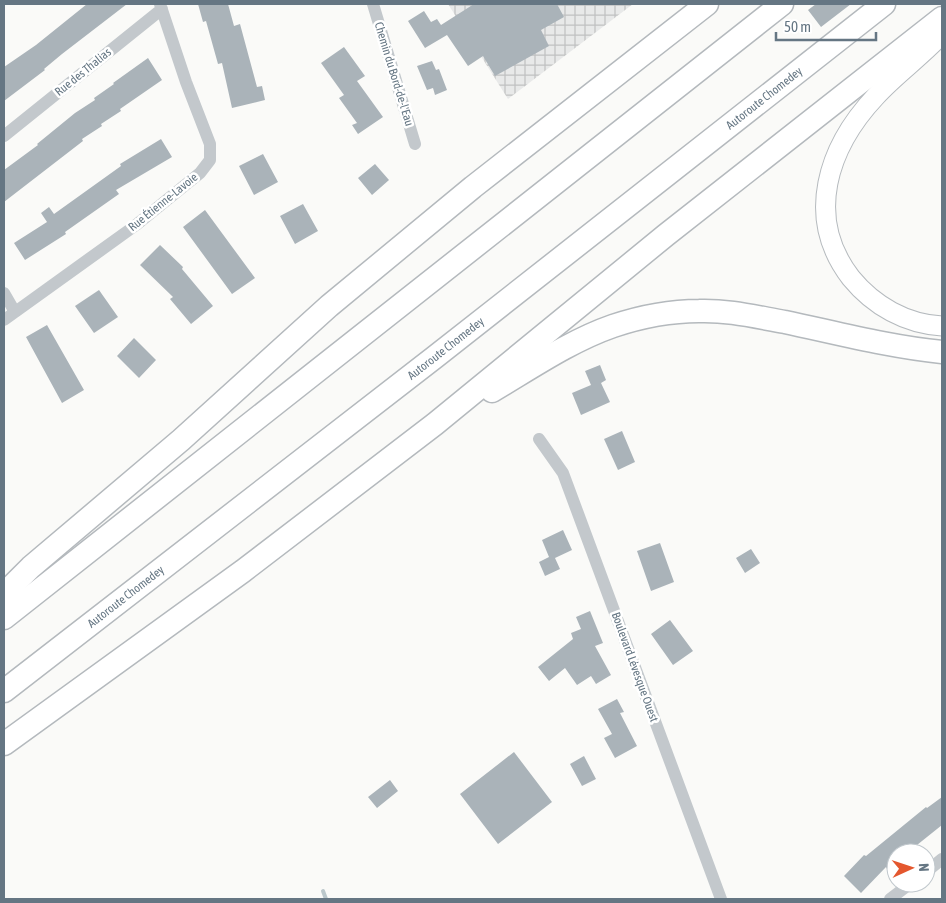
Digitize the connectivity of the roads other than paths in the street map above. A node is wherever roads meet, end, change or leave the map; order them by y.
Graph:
1 (373, 4) edge
2 (693, 4) edge
3 (707, 4) edge
4 (782, 4) edge
5 (884, 4) edge
6 (161, 6) edge
7 (942, 18) edge
8 (679, 26) junction
9 (942, 34) edge
10 (4, 136) edge
11 (415, 144) dead end
12 (4, 293) edge
13 (15, 312) junction
14 (4, 320) edge
15 (942, 326) edge
16 (942, 352) edge
17 (435, 424) junction
18 (539, 439) dead end
19 (4, 594) edge
20 (4, 618) edge
21 (4, 691) edge
22 (4, 744) edge
23 (721, 899) edge

1 - 11 street, Chemin du Bord-de-l'Eau
2 - 8 highway
3 - 8 highway
4 - 20 highway
5 - 21 highway, Autoroute Chomedey
6 - 10 street, Rue des Thalias
6 - 13 street, Rue Étienne-Lavoie
7 - 17 highway
8 - 19 highway
9 - 15 main road
12 - 13 street
13 - 14 street, Rue Étienne-Lavoie
16 - 17 highway
17 - 22 highway
18 - 23 street, Boulevard Lévesque Ouest

